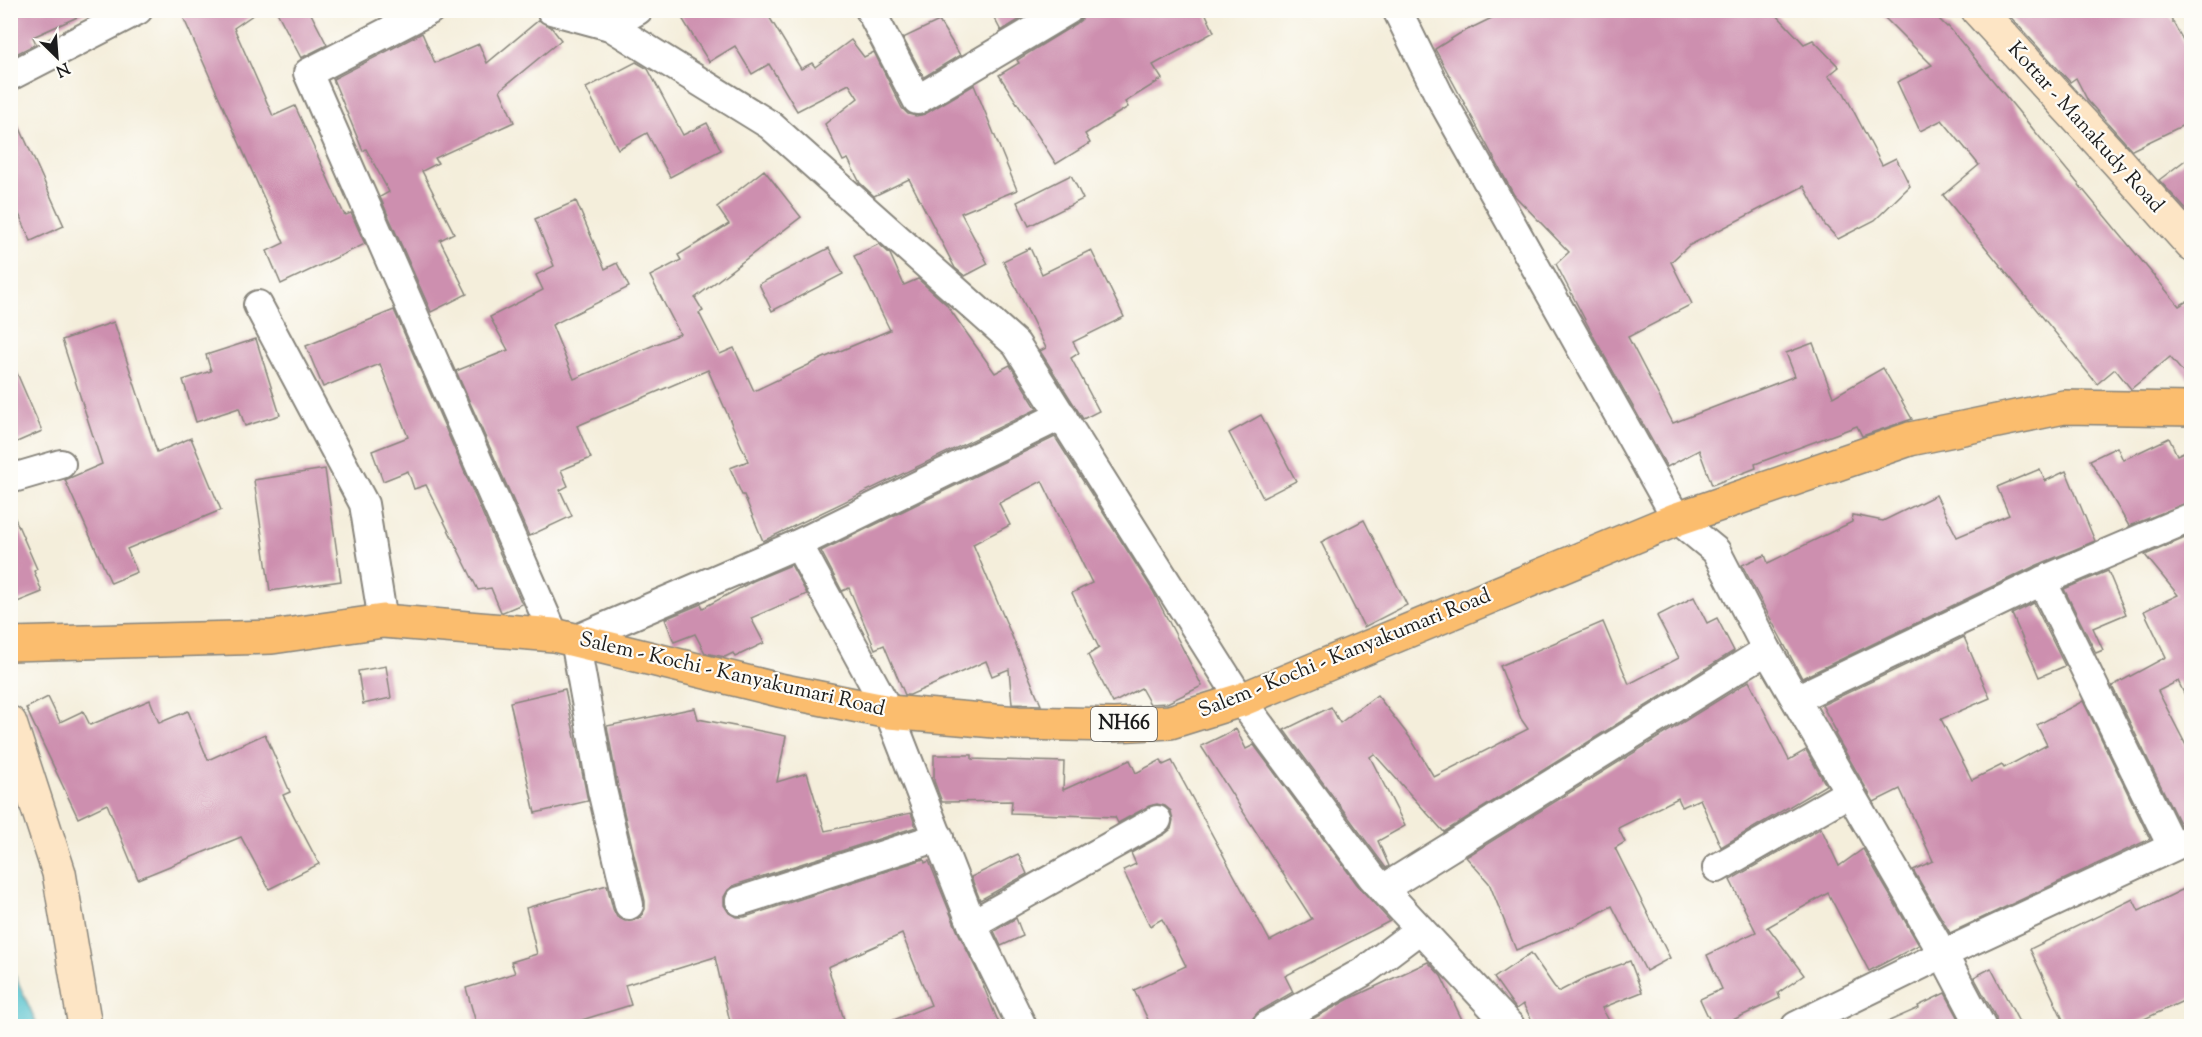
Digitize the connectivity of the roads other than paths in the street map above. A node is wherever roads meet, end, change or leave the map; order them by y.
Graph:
1 (138, 10) edge
2 (430, 10) edge
3 (551, 10) edge
4 (638, 10) edge
5 (870, 10) edge
6 (1068, 10) edge
7 (1396, 10) edge
8 (1977, 10) edge
9 (610, 26) junction
10 (10, 76) edge
11 (2192, 245) edge
12 (258, 305) dead end
13 (2192, 409) edge
14 (1062, 415) junction
15 (61, 464) dead end
16 (10, 479) edge
17 (2192, 517) edge
18 (1677, 519) junction
19 (798, 544) junction
20 (2042, 581) junction
21 (383, 621) junction
22 (565, 638) junction
23 (10, 644) edge
24 (1767, 650) junction
25 (1796, 699) junction
26 (1241, 700) junction
27 (889, 712) junction
28 (10, 723) edge
29 (1850, 792) junction
30 (1157, 820) dead end
31 (939, 837) junction
32 (2182, 842) edge
33 (1718, 868) dead end
34 (1383, 889) junction
35 (741, 900) dead end
36 (629, 905) dead end
37 (972, 924) junction
38 (1420, 929) junction
39 (1942, 954) junction
40 (85, 1026) edge
41 (1022, 1026) edge
42 (1267, 1026) edge
43 (1510, 1026) edge
44 (1796, 1026) edge
45 (1981, 1026) edge

1 - 10 street
2 - 22 street
3 - 9 street
4 - 9 street
5 - 6 street
7 - 18 street
8 - 11 main road, Kottar - Manakudy Road
9 - 14 street
12 - 21 street
13 - 18 highway, Salem - Kochi - Kanyakumari Road / NH66
14 - 19 street
14 - 26 street
15 - 16 street
17 - 20 street
18 - 24 street
18 - 26 highway, Salem - Kochi - Kanyakumari Road / NH66
19 - 22 street
19 - 27 street
20 - 25 street
20 - 32 street
21 - 22 highway, Salem - Kochi - Kanyakumari Road / NH66
21 - 23 highway, Salem - Kochi - Kanyakumari Road / NH66
22 - 27 highway, Salem - Kochi - Kanyakumari Road / NH66
22 - 36 street
24 - 25 street
24 - 34 street
25 - 29 street
26 - 27 highway, Salem - Kochi - Kanyakumari Road / NH66
26 - 34 street
27 - 31 street
28 - 40 main road
29 - 33 street
29 - 39 street
30 - 37 street
31 - 35 street
31 - 37 street
32 - 39 street
34 - 38 street
37 - 41 street
38 - 42 street
38 - 43 street
39 - 44 street
39 - 45 street

